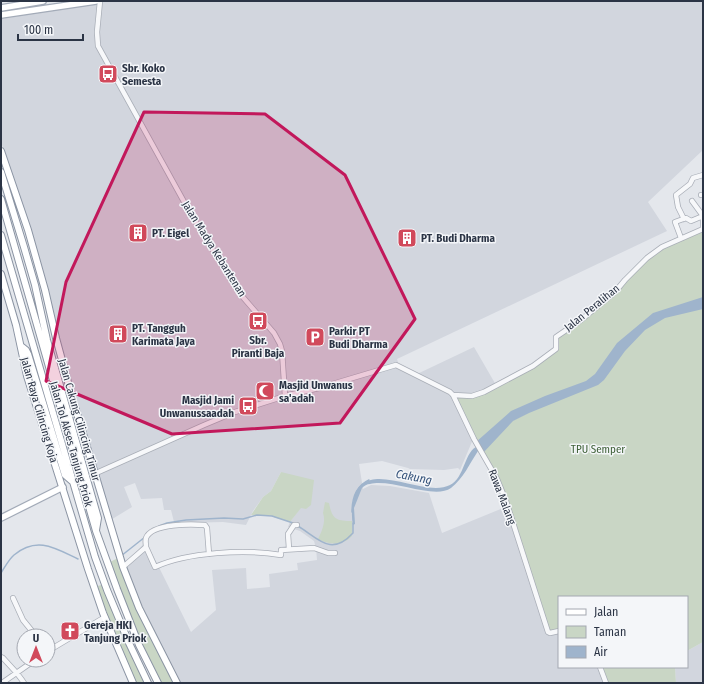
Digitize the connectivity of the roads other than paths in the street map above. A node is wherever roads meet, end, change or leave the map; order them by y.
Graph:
1 (41, 1) edge
2 (96, 1) edge
3 (100, 1) edge
4 (1, 8) edge
5 (1, 15) edge
6 (1, 151) edge
7 (1, 172) edge
8 (703, 175) edge
9 (1, 199) edge
10 (692, 201) dead end
11 (703, 216) edge
12 (684, 219) junction
13 (1, 236) edge
14 (681, 238) junction
15 (1, 274) edge
16 (21, 346) junction
17 (453, 395) junction
18 (285, 396) junction
19 (94, 474) junction
20 (73, 482) junction
21 (63, 487) junction
22 (1, 518) edge
23 (297, 525) dead end
24 (96, 531) junction
25 (146, 548) junction
26 (289, 549) junction
27 (335, 553) dead end
28 (209, 554) junction
29 (123, 566) junction
30 (13, 598) dead end
31 (105, 617) junction
32 (30, 628) edge
33 (558, 630) edge
34 (56, 646) edge
35 (1, 657) edge
36 (25, 668) edge
37 (600, 668) edge
38 (18, 673) junction
39 (2, 683) edge
40 (24, 683) edge
41 (133, 683) edge
42 (148, 683) edge
43 (158, 683) edge
44 (177, 683) edge
45 (606, 683) edge

1 - 4 main road
2 - 5 main road
3 - 18 street, Jalan Madya Kebantenan
6 - 19 highway, Jalan Cakung Cilincing Timur
7 - 24 highway
8 - 12 street
9 - 24 highway, Jalan Tol Akses Tanjung Priok
10 - 11 street
11 - 12 street
11 - 14 street, Jalan Peralihan
12 - 14 street
13 - 20 highway, Jalan Tol Akses Tanjung Priok
14 - 17 street, Jalan Peralihan
15 - 16 highway, Jalan Raya Cilincing Koja
16 - 20 highway
16 - 21 highway, Jalan Raya Cilincing Koja
17 - 18 street
17 - 33 street, Rawa Malang
18 - 19 street
19 - 29 highway, Jalan Cakung Cilincing Timur
20 - 42 highway, Jalan Tol Akses Tanjung Priok
21 - 22 main road
21 - 31 highway, Jalan Raya Cilincing Koja
23 - 26 street
24 - 43 highway, Jalan Tol Akses Tanjung Priok
25 - 28 street
25 - 28 street
25 - 29 street
26 - 27 street
26 - 28 street
29 - 44 highway, Jalan Cakung Cilincing Timur
30 - 32 street
31 - 34 street
31 - 41 highway, Jalan Raya Cilincing Koja
35 - 38 street
36 - 38 street
37 - 45 street
38 - 39 street
38 - 40 street

